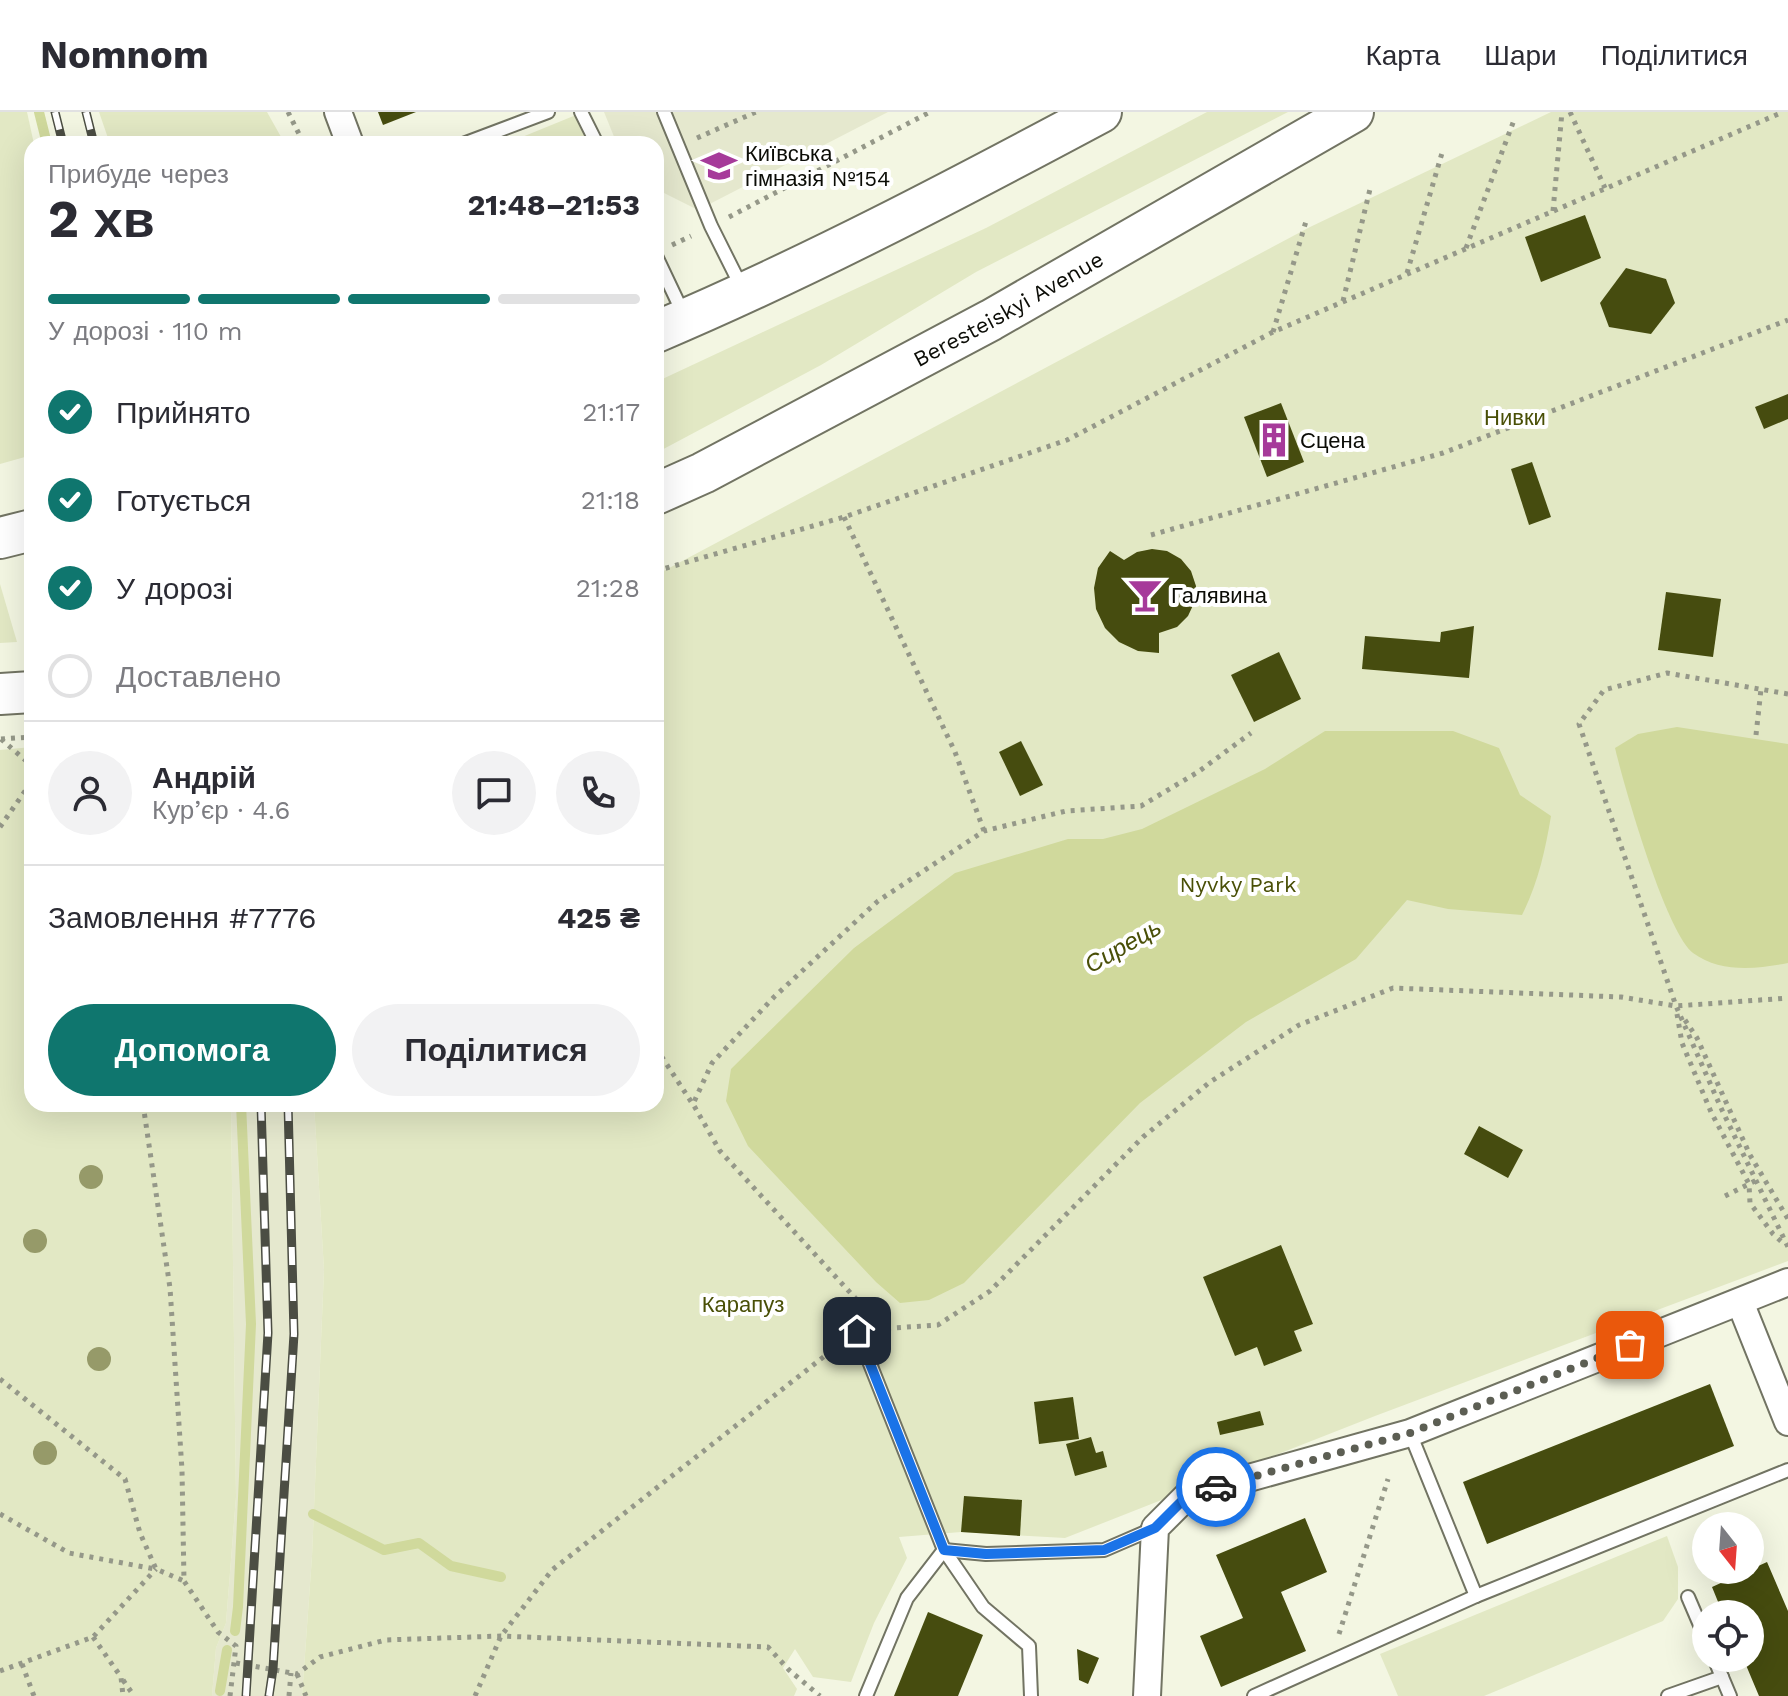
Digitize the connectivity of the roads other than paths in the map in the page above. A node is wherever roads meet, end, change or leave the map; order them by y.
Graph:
1 (338, 112) edge
2 (548, 112) edge
3 (581, 112) edge
4 (664, 112) edge
5 (1101, 112) edge
6 (1353, 112) edge
7 (347, 136) edge
8 (484, 136) edge
9 (593, 136) edge
10 (664, 293) edge
11 (745, 293) junction
12 (671, 326) edge
13 (664, 490) edge
14 (24, 532) edge
15 (0, 538) edge
16 (24, 692) edge
17 (0, 694) edge
18 (1788, 1282) edge
19 (1740, 1302) junction
20 (857, 1331) road end
21 (1788, 1422) edge
22 (1410, 1433) junction
23 (1788, 1470) edge
24 (1155, 1528) junction
25 (944, 1550) junction
26 (1476, 1596) junction
27 (1688, 1597) dead end
28 (1692, 1606) edge
29 (1720, 1672) edge
30 (1722, 1677) junction
31 (866, 1696) edge
32 (1031, 1696) edge
33 (1147, 1696) edge
34 (1254, 1696) edge
35 (1668, 1696) edge
36 (1730, 1696) edge

1 - 7 street
2 - 8 lane
3 - 9 lane
4 - 11 lane
5 - 11 main road
6 - 13 main road, Beresteiskyi Avenue
10 - 12 lane
11 - 12 main road
14 - 15 main road
16 - 17 main road
18 - 19 street
19 - 21 street
19 - 22 street
20 - 25 lane
22 - 24 street
22 - 26 lane
23 - 26 lane
24 - 25 lane
24 - 33 street
25 - 31 lane
25 - 32 lane
26 - 34 lane
27 - 28 lane
29 - 30 lane
30 - 35 lane
30 - 36 lane

